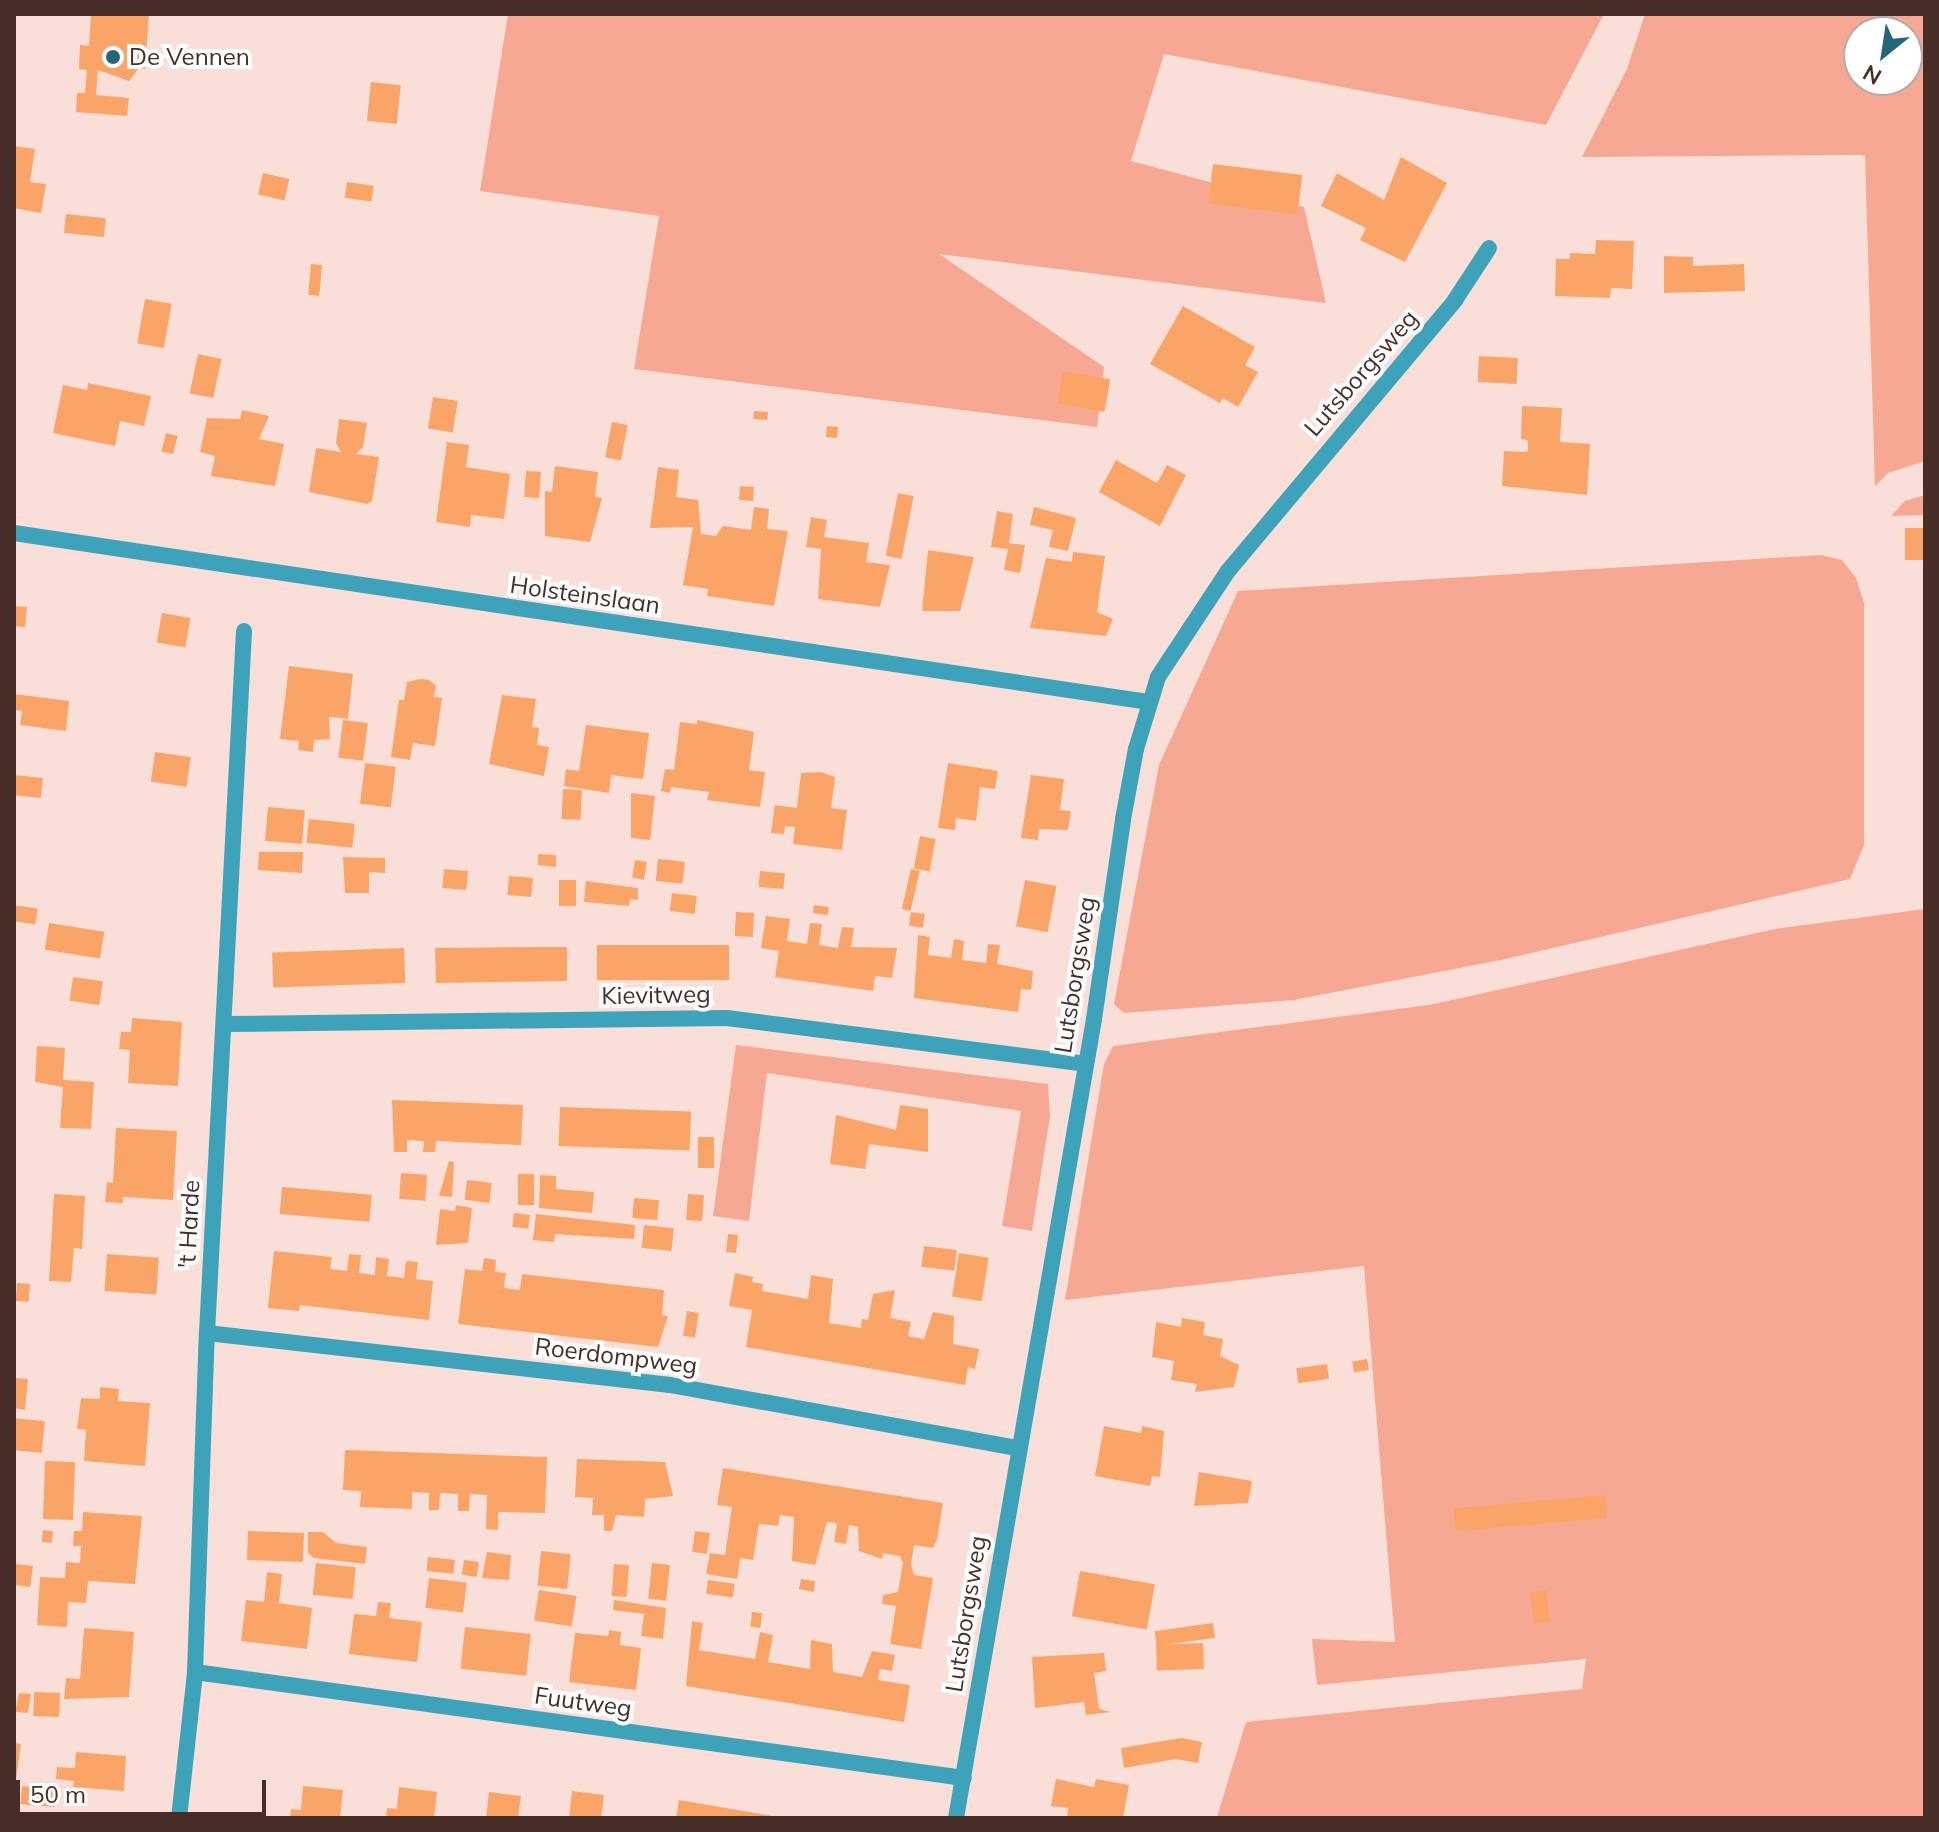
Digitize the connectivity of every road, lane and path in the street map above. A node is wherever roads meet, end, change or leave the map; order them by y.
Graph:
1 (1489, 248) dead end
2 (14, 533) edge
3 (244, 631) dead end
4 (1149, 702) junction
5 (225, 1024) junction
6 (1085, 1064) junction
7 (207, 1333) junction
8 (1017, 1448) junction
9 (195, 1672) junction
10 (964, 1778) junction
11 (179, 1818) edge
12 (956, 1818) edge

1 - 4 street, Lutsborgsweg
2 - 4 street, Holsteinslaan
3 - 5 street, 't Harde
4 - 6 street, Lutsborgsweg
5 - 6 street, Kievitweg
5 - 7 street, 't Harde
6 - 8 street, Lutsborgsweg
7 - 8 street, Roerdompweg
7 - 9 street, 't Harde
8 - 10 street, Lutsborgsweg
9 - 10 street, Fuutweg
9 - 11 street, 't Harde
10 - 12 street, Lutsborgsweg

